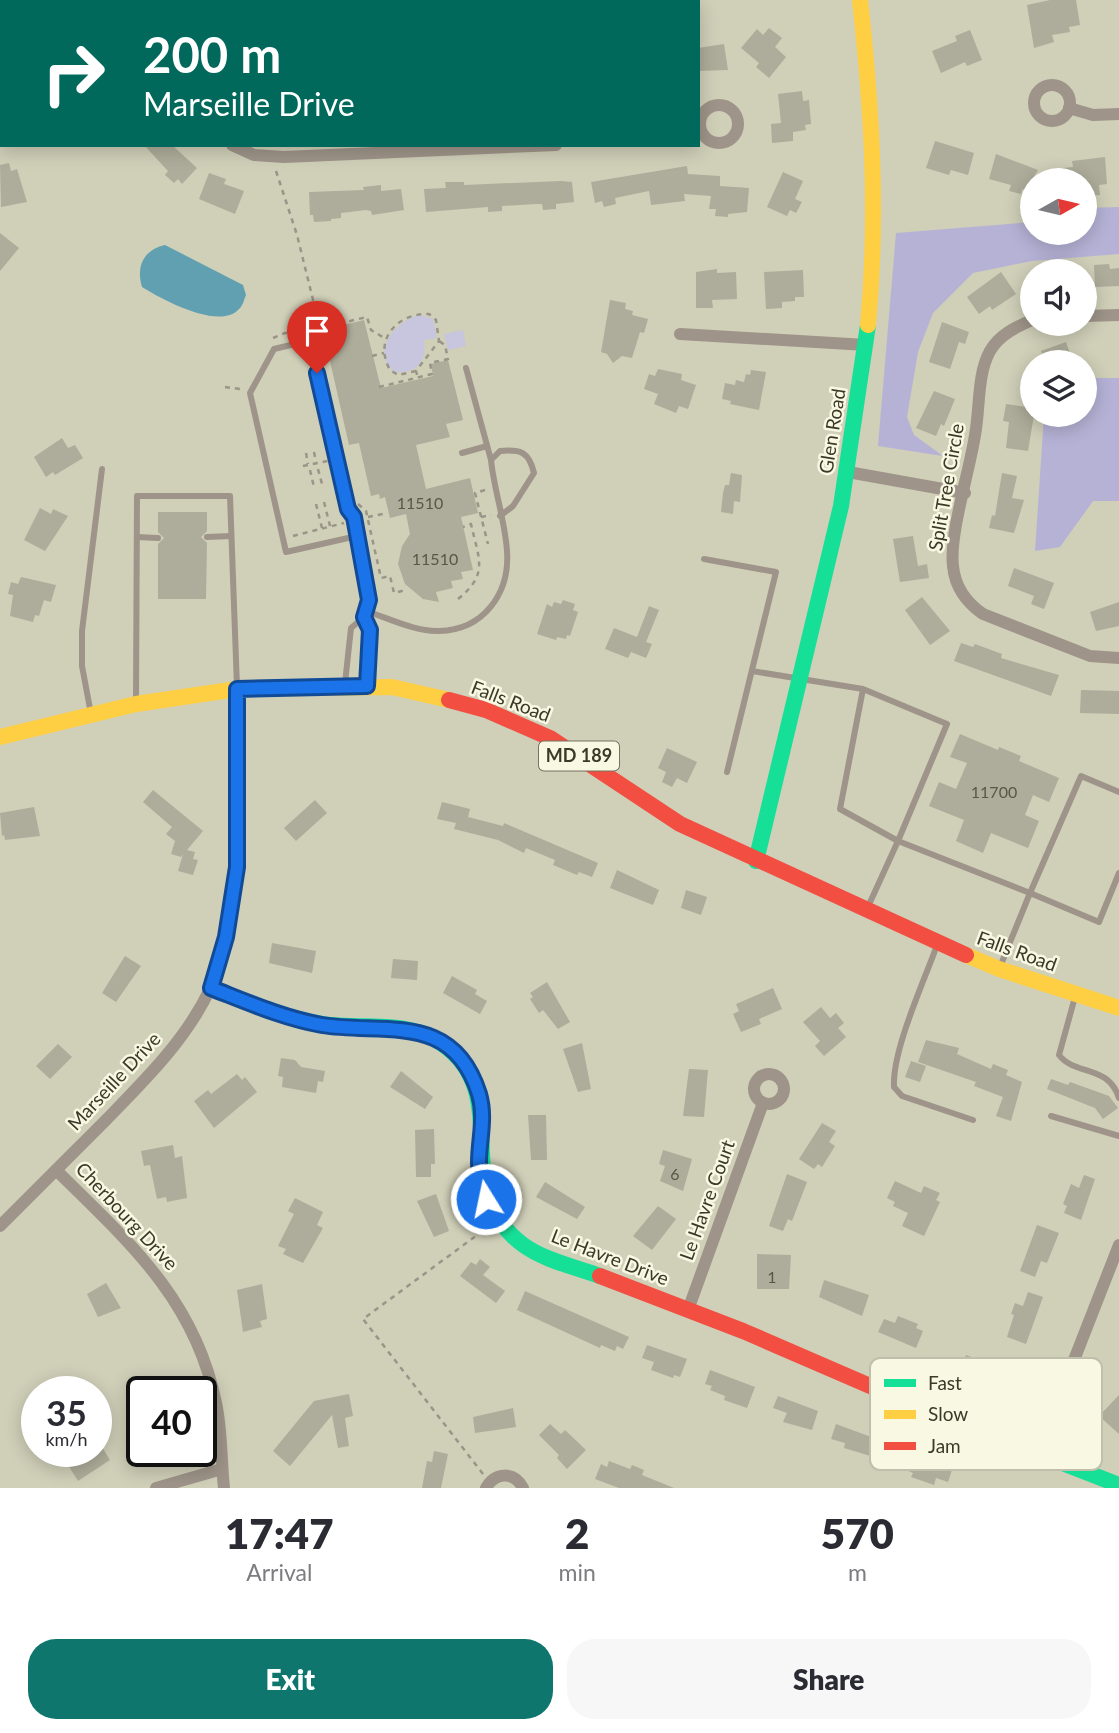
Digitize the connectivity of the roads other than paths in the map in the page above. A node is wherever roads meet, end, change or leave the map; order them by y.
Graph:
1 (860, 0) edge
2 (1069, 108) dead end
3 (1119, 114) edge
4 (238, 147) edge
5 (506, 147) edge
6 (1119, 315) edge
7 (1097, 316) edge
8 (1020, 326) edge
9 (680, 334) dead end
10 (866, 345) junction
11 (466, 368) dead end
12 (487, 446) junction
13 (462, 453) dead end
14 (491, 460) junction
15 (102, 469) dead end
16 (848, 472) junction
17 (965, 494) junction
18 (500, 516) junction
19 (231, 536) junction
20 (357, 536) junction
21 (137, 537) junction
22 (207, 537) dead end
23 (158, 538) dead end
24 (704, 559) dead end
25 (365, 614) junction
26 (1119, 658) edge
27 (752, 671) junction
28 (801, 679) junction
29 (345, 685) junction
30 (367, 686) junction
31 (237, 689) junction
32 (863, 689) junction
33 (136, 704) junction
34 (91, 714) junction
35 (0, 737) edge
36 (727, 772) dead end
37 (1119, 792) edge
38 (898, 841) junction
39 (756, 861) junction
40 (1119, 873) edge
41 (1030, 893) junction
42 (867, 911) junction
43 (937, 943) junction
44 (999, 969) junction
45 (211, 988) junction
46 (1076, 994) junction
47 (1119, 1008) edge
48 (1119, 1098) edge
49 (763, 1103) dead end
50 (1051, 1116) dead end
51 (973, 1120) dead end
52 (1119, 1136) edge
53 (56, 1170) junction
54 (0, 1226) edge
55 (1119, 1245) edge
56 (688, 1310) junction
57 (1075, 1358) edge
58 (870, 1387) edge
59 (222, 1469) junction
60 (1082, 1470) edge
61 (488, 1485) edge
62 (1119, 1485) edge
63 (156, 1488) edge
64 (224, 1488) edge
65 (523, 1488) edge

1 - 10 main road, Glen Road
2 - 3 street
4 - 5 street
6 - 7 street
8 - 17 street, Split Tree Circle
9 - 10 street
10 - 16 main road, Glen Road
11 - 12 lane
12 - 13 lane
12 - 14 lane
14 - 18 lane
14 - 18 lane
15 - 34 lane
16 - 17 street
16 - 28 main road, Glen Road
17 - 26 street, Split Tree Circle
18 - 25 lane
19 - 21 lane
19 - 22 lane
19 - 31 lane
20 - 20 lane
20 - 25 lane
21 - 23 lane
21 - 33 lane
24 - 27 lane
25 - 29 lane
25 - 30 lane
27 - 28 lane
27 - 36 lane
28 - 32 lane
28 - 39 main road, Glen Road
29 - 30 main road, Falls Road / MD 189
29 - 31 main road, Falls Road / MD 189
30 - 39 main road, Falls Road / MD 189
31 - 33 main road, Falls Road / MD 189
31 - 45 street, Marseille Drive
32 - 38 lane
32 - 38 lane
33 - 34 main road, Falls Road / MD 189
34 - 35 main road, Falls Road / MD 189
37 - 41 lane
38 - 41 lane
38 - 42 lane
39 - 42 main road, Falls Road / MD 189
40 - 41 lane
41 - 44 lane
42 - 43 main road, Falls Road / MD 189
43 - 44 main road, Falls Road / MD 189
43 - 51 lane
44 - 46 main road, Falls Road / MD 189
45 - 53 street, Marseille Drive
45 - 56 main road, Le Havre Drive
46 - 47 main road, Falls Road / MD 189
46 - 48 lane
49 - 56 street, Le Havre Court
50 - 52 lane
53 - 54 street, Marseille Drive
53 - 59 street, Cherbourg Drive
55 - 57 street
56 - 58 main road, Le Havre Drive
59 - 63 street
59 - 64 street, Cherbourg Drive
60 - 62 main road, Le Havre Drive
61 - 65 street

